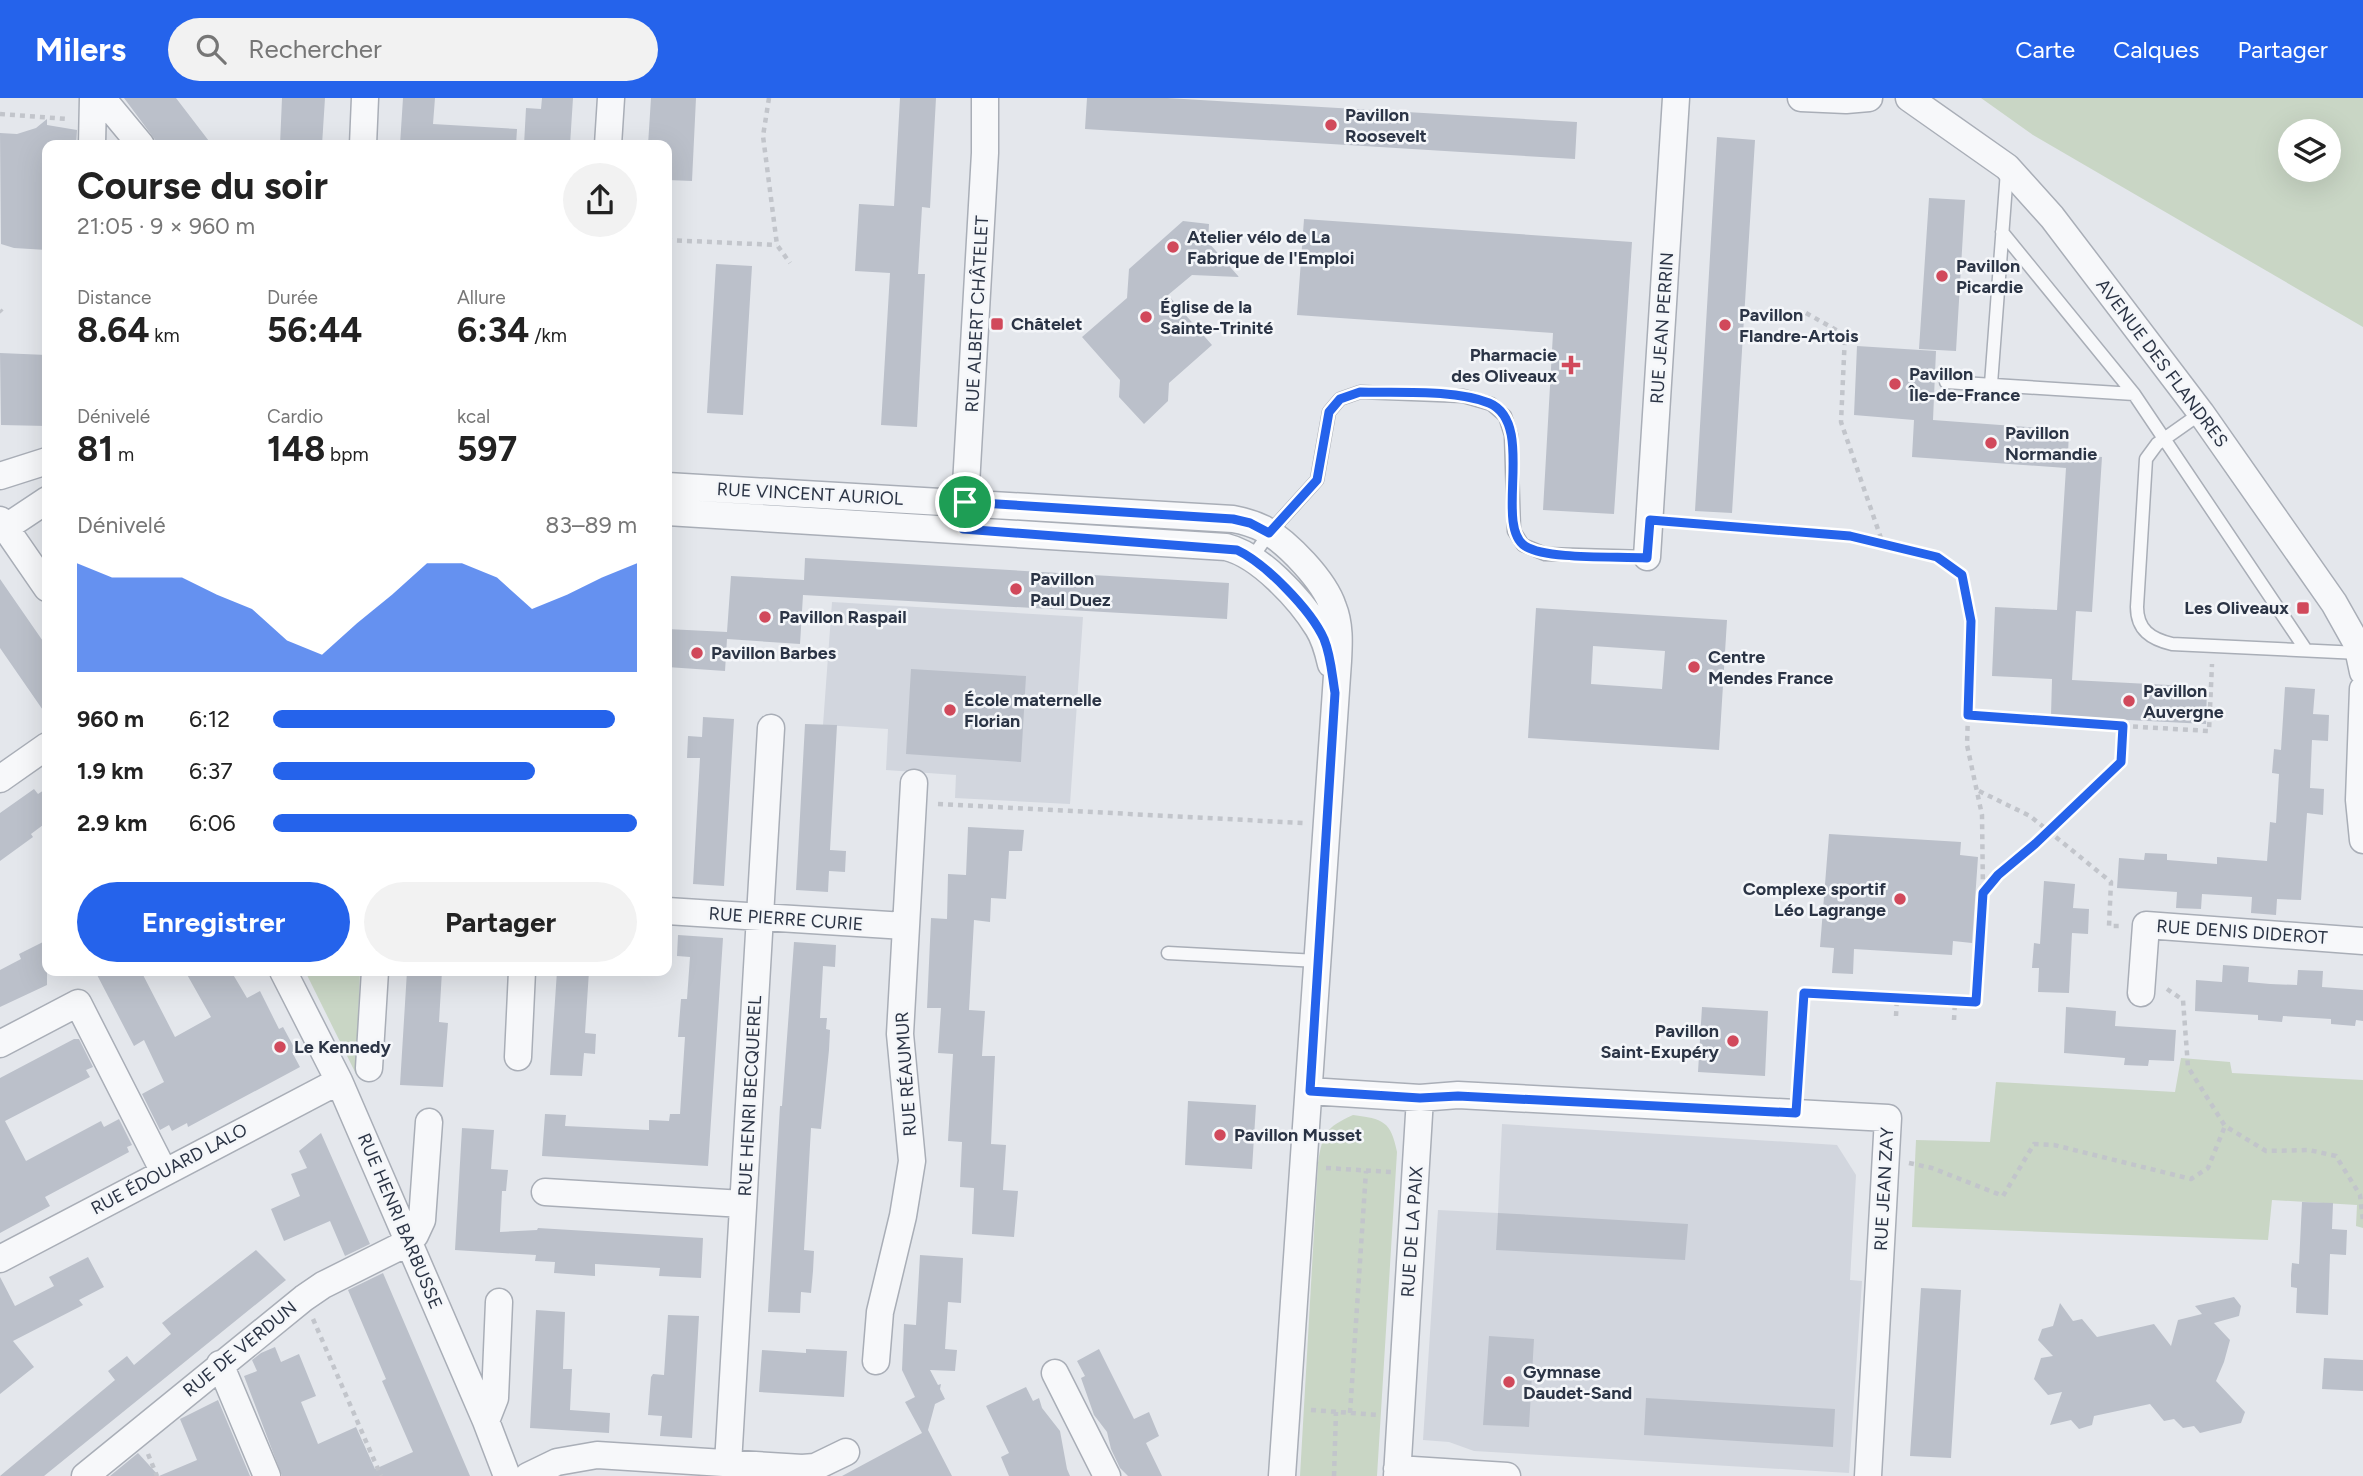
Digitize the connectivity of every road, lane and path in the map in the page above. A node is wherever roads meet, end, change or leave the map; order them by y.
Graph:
1 (365, 98) edge
2 (611, 98) edge
3 (769, 98) edge
4 (985, 98) edge
5 (1676, 98) edge
6 (1801, 98) edge
7 (1869, 98) edge
8 (1909, 98) edge
9 (0, 114) edge
10 (95, 116) edge
11 (133, 140) edge
12 (363, 140) edge
13 (608, 140) edge
14 (2007, 167) junction
15 (2002, 232) junction
16 (672, 240) edge
17 (777, 246) junction
18 (790, 263) dead end
19 (1806, 313) dead end
20 (1946, 382) dead end
21 (1991, 384) junction
22 (2134, 394) junction
23 (2201, 413) junction
24 (2164, 439) junction
25 (42, 463) edge
26 (0, 476) edge
27 (672, 486) edge
28 (965, 502) junction
29 (42, 503) edge
30 (672, 512) edge
31 (1650, 520) junction
32 (3, 524) edge
33 (963, 529) junction
34 (1269, 533) junction
35 (1883, 544) junction
36 (1252, 558) junction
37 (1647, 558) joint
38 (42, 581) edge
39 (2212, 646) junction
40 (2306, 650) junction
41 (2361, 662) edge
42 (2363, 690) edge
43 (1335, 693) junction
44 (1968, 715) junction
45 (2362, 725) edge
46 (2123, 726) junction
47 (771, 728) dead end
48 (42, 750) edge
49 (0, 779) edge
50 (1978, 791) junction
51 (914, 793) joint
52 (1326, 824) junction
53 (2048, 831) junction
54 (2363, 840) edge
55 (1983, 893) junction
56 (672, 911) edge
57 (760, 917) junction
58 (2146, 925) junction
59 (905, 926) junction
60 (2363, 941) edge
61 (1168, 953) dead end
62 (1318, 961) junction
63 (286, 976) edge
64 (375, 976) edge
65 (522, 976) edge
66 (2141, 993) dead end
67 (1897, 998) junction
68 (2183, 1000) dead end
69 (1955, 1001) junction
70 (1896, 1016) dead end
71 (1954, 1020) dead end
72 (0, 1044) edge
73 (518, 1057) dead end
74 (369, 1068) dead end
75 (339, 1080) junction
76 (1310, 1091) junction
77 (1420, 1098) junction
78 (1796, 1113) junction
79 (429, 1122) dead end
80 (2225, 1126) junction
81 (1885, 1159) junction
82 (1302, 1166) junction
83 (1366, 1171) junction
84 (164, 1172) junction
85 (1416, 1174) junction
86 (545, 1192) dead end
87 (743, 1204) junction
88 (2363, 1221) edge
89 (409, 1242) junction
90 (0, 1259) edge
91 (304, 1298) junction
92 (499, 1301) dead end
93 (876, 1361) dead end
94 (220, 1364) junction
95 (1055, 1373) dead end
96 (1287, 1408) junction
97 (1336, 1412) junction
98 (1350, 1413) junction
99 (1401, 1416) junction
100 (486, 1421) junction
101 (846, 1452) dead end
102 (728, 1464) junction
103 (806, 1472) edge
104 (1397, 1473) edge
105 (85, 1476) edge
106 (267, 1476) edge
107 (381, 1476) edge
108 (507, 1476) edge
109 (528, 1476) edge
110 (1107, 1476) edge
111 (1282, 1476) edge
112 (1334, 1476) edge
113 (1507, 1476) edge
114 (1868, 1476) edge

1 - 12 street
2 - 13 street
3 - 17 path
4 - 28 street, RUE ALBERT CHÂTELET
5 - 31 street, RUE JEAN PERRIN
6 - 7 street
8 - 14 street, AVENUE DES FLANDRES
9 - 10 path
10 - 11 street
14 - 15 lane
14 - 23 street, AVENUE DES FLANDRES
15 - 21 lane
15 - 22 lane
16 - 17 path
17 - 18 path
19 - 35 path
20 - 21 lane
21 - 22 lane
22 - 24 lane
23 - 24 lane
23 - 41 street, AVENUE DES FLANDRES
24 - 39 lane
24 - 40 lane
25 - 26 street
27 - 28 street, RUE VINCENT AURIOL
28 - 33 street, RUE ALBERT CHÂTELET
28 - 34 street, RUE VINCENT AURIOL
29 - 32 street
30 - 33 street, RUE VINCENT AURIOL
31 - 35 path
31 - 37 street, RUE JEAN PERRIN
32 - 38 street
33 - 36 street, RUE VINCENT AURIOL
34 - 36 lane
34 - 37 lane
34 - 43 street, RUE VINCENT AURIOL
35 - 44 path
36 - 43 street, RUE VINCENT AURIOL
39 - 40 lane
39 - 46 path
40 - 41 lane
42 - 45 street
43 - 52 street
44 - 46 path
44 - 50 path
45 - 54 street
46 - 53 path
47 - 57 street, RUE HENRI BECQUEREL
48 - 49 street
50 - 53 path
50 - 55 path
51 - 52 path
51 - 59 street, RUE RÉAUMUR
52 - 62 street
53 - 55 path
53 - 58 path
55 - 69 path
56 - 57 street, RUE PIERRE CURIE
57 - 59 street, RUE PIERRE CURIE
57 - 87 street, RUE HENRI BECQUEREL
58 - 60 street, RUE DENIS DIDEROT
58 - 66 street, RUE DENIS DIDEROT
59 - 93 street, RUE RÉAUMUR
61 - 62 lane
62 - 76 street
63 - 75 street, RUE HENRI BARBUSSE
64 - 74 street
65 - 73 street
67 - 69 path
67 - 70 path
67 - 78 path
68 - 80 path
69 - 71 path
72 - 84 street
75 - 84 street, RUE ÉDOUARD LALO
75 - 89 street, RUE HENRI BARBUSSE
76 - 77 street
76 - 82 street
77 - 78 street, RUE JEAN ZAY
77 - 85 street, RUE DE LA PAIX
78 - 81 street, RUE JEAN ZAY
79 - 89 street
80 - 81 path
80 - 88 path
81 - 114 street, RUE JEAN ZAY
82 - 83 path
82 - 96 street
83 - 85 path
83 - 98 path
84 - 90 street, RUE ÉDOUARD LALO
85 - 99 street, RUE DE LA PAIX
86 - 87 street
87 - 102 street, RUE HENRI BECQUEREL
89 - 91 street, RUE DE VERDUN
89 - 100 street, RUE HENRI BARBUSSE
91 - 94 street, RUE DE VERDUN
91 - 107 path
92 - 100 street
94 - 105 street, RUE DE VERDUN
94 - 106 street
95 - 110 street
96 - 97 path
96 - 111 street
97 - 98 path
97 - 112 path
98 - 99 path
99 - 104 street, RUE DE LA PAIX
100 - 108 street, RUE HENRI BARBUSSE
101 - 103 street
102 - 103 street
102 - 109 street
104 - 113 street

